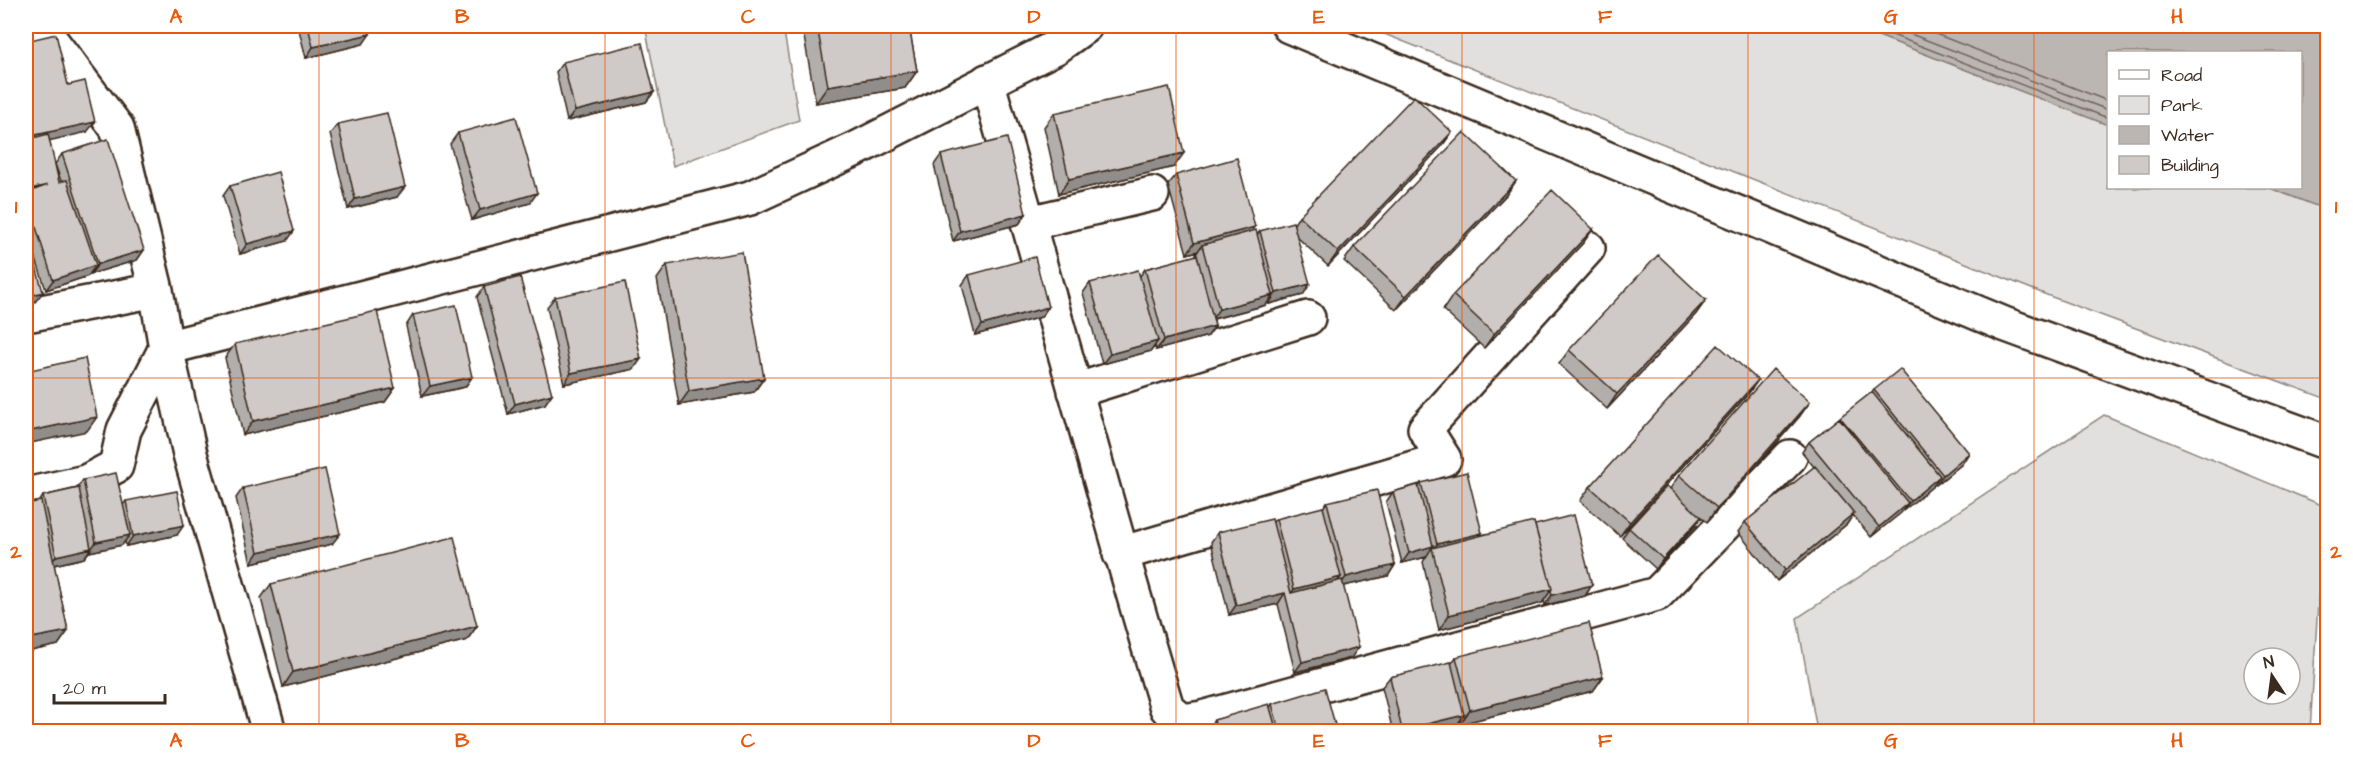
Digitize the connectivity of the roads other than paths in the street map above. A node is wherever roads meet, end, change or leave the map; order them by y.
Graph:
1 (40, 26) edge
2 (1085, 26) edge
3 (1289, 26) edge
4 (987, 81) junction
5 (1152, 194) dead end
6 (1029, 223) junction
7 (1588, 248) edge
8 (156, 290) junction
9 (26, 315) edge
10 (1308, 318) dead end
11 (166, 348) junction
12 (1075, 391) junction
13 (2328, 443) edge
14 (1790, 457) dead end
15 (26, 495) edge
16 (1120, 554) junction
17 (269, 732) edge

1 - 8 street
2 - 4 street
3 - 13 street
4 - 6 street
4 - 11 street
5 - 6 street
6 - 12 street
7 - 16 street
8 - 9 street
8 - 11 street
10 - 12 street
11 - 15 street
11 - 17 street
12 - 16 street
14 - 16 street

